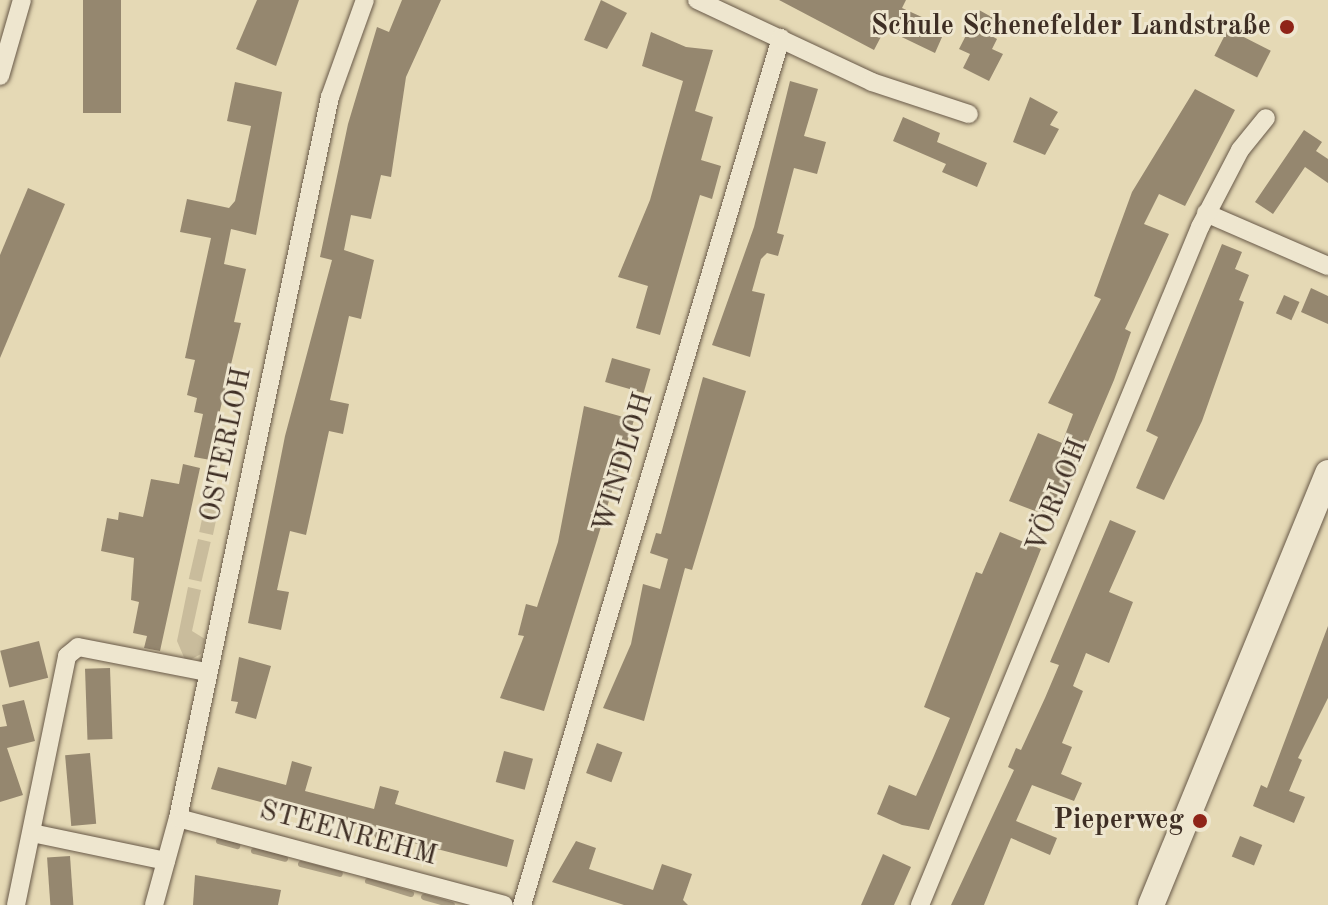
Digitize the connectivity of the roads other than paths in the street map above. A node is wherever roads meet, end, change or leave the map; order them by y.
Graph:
1 (22, 0) edge
2 (365, 0) edge
3 (697, 0) edge
4 (781, 38) junction
5 (0, 76) edge
6 (969, 114) dead end
7 (1266, 118) dead end
8 (1206, 213) junction
9 (1328, 266) edge
10 (1328, 473) edge
11 (207, 672) junction
12 (178, 818) junction
13 (32, 833) junction
14 (166, 861) junction
15 (16, 905) edge
16 (154, 905) edge
17 (504, 905) edge
18 (522, 905) edge
19 (920, 905) edge
20 (1151, 905) edge

1 - 5 street
2 - 11 street, OSTERLOH
3 - 4 street
4 - 6 street
4 - 18 street, WINDLOH
7 - 8 street, VÖRLOH
8 - 9 street
8 - 19 street, VÖRLOH
10 - 20 main road
11 - 12 street, OSTERLOH
11 - 13 street
12 - 14 street, OSTERLOH
12 - 17 street, STEENREHM
13 - 14 street
13 - 15 street
14 - 16 street, OSTERLOH

